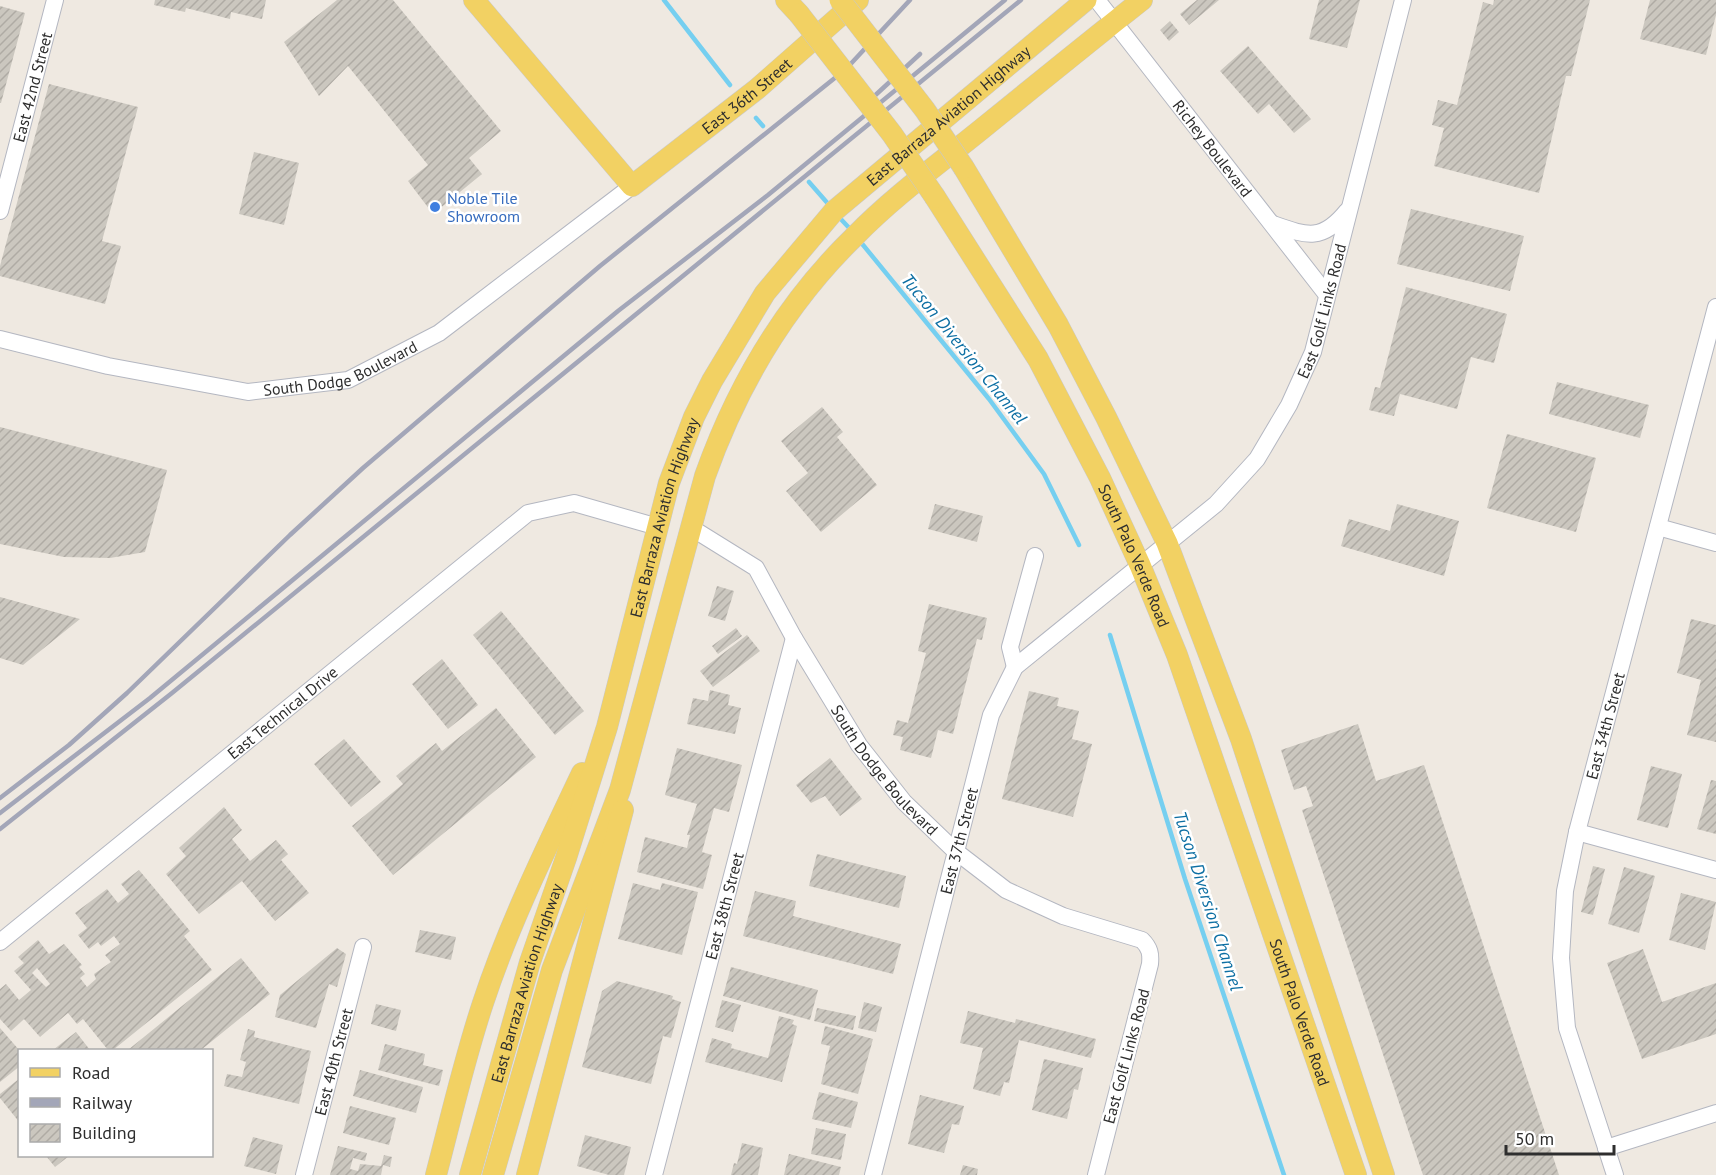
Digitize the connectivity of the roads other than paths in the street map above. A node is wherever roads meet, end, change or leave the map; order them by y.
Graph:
1 (55, 0) edge
2 (474, 0) edge
3 (840, 0) edge
4 (858, 0) edge
5 (1086, 0) edge
6 (1097, 0) edge
7 (1142, 0) edge
8 (1404, 0) edge
9 (793, 7) edge
10 (1114, 22) junction
11 (632, 186) junction
12 (1349, 208) junction
13 (0, 211) edge
14 (1271, 223) junction
15 (790, 260) junction
16 (1327, 295) junction
17 (1716, 307) edge
18 (0, 339) edge
19 (658, 527) junction
20 (690, 527) junction
21 (1658, 527) junction
22 (1167, 543) junction
23 (1716, 543) edge
24 (1035, 556) dead end
25 (1140, 565) junction
26 (794, 638) junction
27 (626, 645) junction
28 (658, 656) junction
29 (1015, 667) junction
30 (1577, 832) junction
31 (954, 850) junction
32 (1716, 870) edge
33 (1142, 940) joint
34 (0, 942) edge
35 (363, 947) dead end
36 (1716, 1113) edge
37 (1606, 1148) junction
38 (304, 1175) edge
39 (436, 1175) edge
40 (470, 1175) edge
41 (493, 1175) edge
42 (527, 1175) edge
43 (654, 1175) edge
44 (873, 1175) edge
45 (1096, 1175) edge
46 (1356, 1175) edge
47 (1384, 1175) edge
48 (1615, 1175) edge

1 - 13 street, East 42nd Street
2 - 11 main road
3 - 22 main road, South Palo Verde Road, bridge
4 - 11 main road, East 36th Street
5 - 15 main road, East Barraza Aviation Highway
6 - 10 street, Richey Boulevard
7 - 10 main road, East Barraza Aviation Highway
8 - 12 street, East Golf Links Road
9 - 25 main road, South Palo Verde Road, bridge
10 - 14 street, Richey Boulevard
10 - 20 main road, East Barraza Aviation Highway
11 - 18 street, South Dodge Boulevard
12 - 14 street
12 - 16 street, East Golf Links Road
14 - 16 street, Richey Boulevard
15 - 19 main road, East Barraza Aviation Highway
15 - 20 main road
16 - 22 street, East Golf Links Road
17 - 21 street, East 34th Street
19 - 27 main road, East Barraza Aviation Highway
19 - 34 street, East Technical Drive
20 - 26 street, South Dodge Boulevard
20 - 28 main road, East Barraza Aviation Highway
21 - 23 street
21 - 30 street, East 34th Street
22 - 25 street, East Golf Links Road
22 - 47 main road, South Palo Verde Road
24 - 29 street
25 - 29 street, East 37th Street
25 - 46 main road, South Palo Verde Road
26 - 31 street, South Dodge Boulevard
26 - 43 street, East 38th Street
27 - 39 main road
27 - 40 main road, East Barraza Aviation Highway
28 - 41 main road, East Barraza Aviation Highway
28 - 42 main road
29 - 31 street, East 37th Street
30 - 32 street
30 - 37 street, East 34th Street
31 - 33 street, South Dodge Boulevard
31 - 44 street, East 37th Street
33 - 45 street, East Golf Links Road
35 - 38 street, East 40th Street
36 - 37 street
37 - 48 street, East 34th Street

